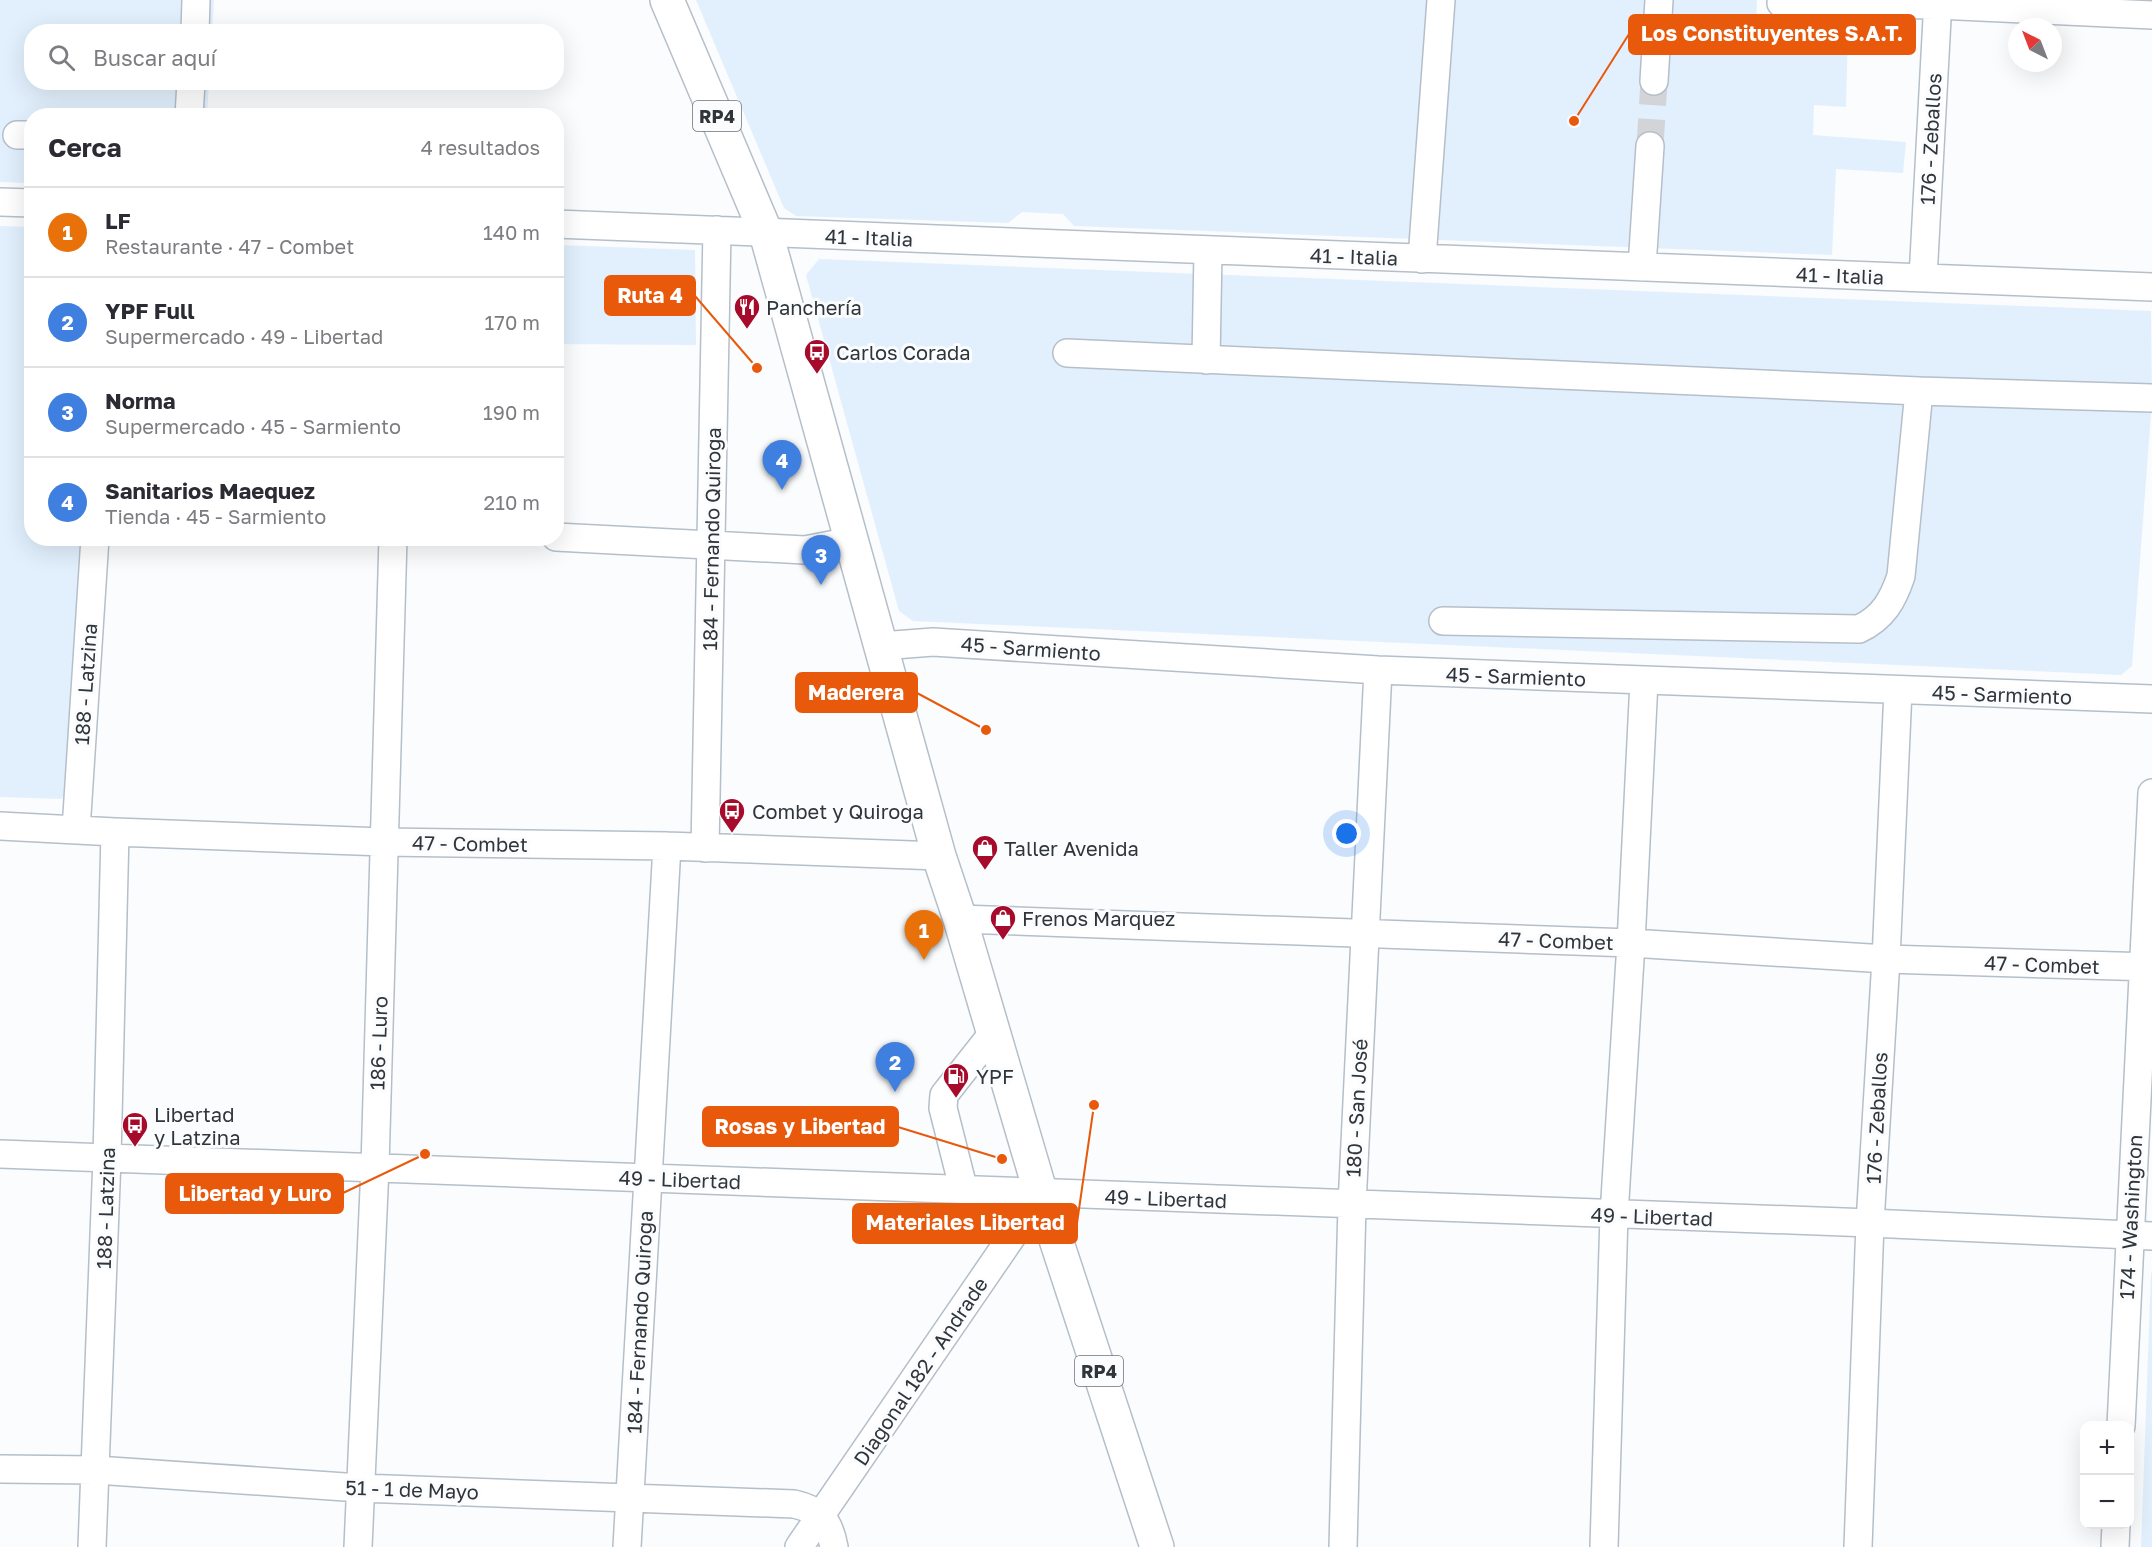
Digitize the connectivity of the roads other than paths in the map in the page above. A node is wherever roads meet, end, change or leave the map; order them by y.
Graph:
1 (196, 0) edge
2 (667, 0) edge
3 (1441, 0) edge
4 (1659, 0) edge
5 (1781, 3) dead end
6 (1937, 3) edge
7 (2152, 15) edge
8 (195, 24) edge
9 (1654, 81) tunnel mouth
10 (191, 90) edge
11 (189, 108) edge
12 (1650, 146) tunnel mouth
13 (0, 202) edge
14 (24, 203) edge
15 (564, 224) edge
16 (717, 230) junction
17 (766, 232) junction
18 (1208, 250) junction
19 (1422, 259) junction
20 (1642, 267) junction
21 (1923, 278) junction
22 (2152, 287) edge
23 (1067, 353) dead end
24 (1206, 360) junction
25 (1919, 391) junction
26 (2152, 398) edge
27 (564, 537) edge
28 (851, 540) junction
29 (711, 545) junction
30 (94, 546) edge
31 (393, 546) edge
32 (1443, 621) dead end
33 (882, 646) junction
34 (1378, 670) junction
35 (1644, 681) junction
36 (1898, 690) junction
37 (2152, 699) edge
38 (2152, 794) edge
39 (0, 826) edge
40 (76, 830) junction
41 (115, 832) junction
42 (384, 842) junction
43 (667, 846) junction
44 (705, 848) junction
45 (939, 856) junction
46 (960, 919) junction
47 (1364, 934) junction
48 (1631, 943) junction
49 (1886, 959) junction
50 (2147, 967) edge
51 (993, 1033) junction
52 (0, 1154) edge
53 (107, 1158) junction
54 (375, 1167) junction
55 (647, 1177) junction
56 (964, 1191) junction
57 (1041, 1194) junction
58 (1352, 1205) junction
59 (1614, 1215) junction
60 (1870, 1223) junction
61 (2141, 1236) edge
62 (2121, 1421) edge
63 (0, 1469) edge
64 (96, 1470) junction
65 (360, 1488) junction
66 (629, 1497) junction
67 (821, 1515) junction
68 (2116, 1529) edge
69 (92, 1547) edge
70 (358, 1547) edge
71 (627, 1547) edge
72 (799, 1547) edge
73 (834, 1547) edge
74 (1157, 1547) edge
75 (1343, 1547) edge
76 (1604, 1547) edge
77 (1858, 1547) edge
78 (2115, 1547) edge

1 - 8 street
2 - 17 main road, RP4
3 - 19 street
4 - 9 street
5 - 6 street
6 - 7 street
6 - 21 street, 176 - Zeballos
10 - 11 street
12 - 20 street
13 - 14 street
15 - 16 street, 41 - Italia
16 - 17 street, 41 - Italia
16 - 29 street, 184 - Fernando Quiroga
17 - 18 street, 41 - Italia
17 - 28 main road, RP4
18 - 19 street, 41 - Italia
18 - 24 street
19 - 20 street, 41 - Italia
20 - 21 street, 41 - Italia
21 - 22 street, 41 - Italia
23 - 24 street
24 - 25 street
25 - 26 street
25 - 32 street
27 - 29 street
28 - 29 street
28 - 33 main road, RP4
29 - 44 street, 184 - Fernando Quiroga
30 - 40 street, 188 - Latzina
31 - 42 street, 186 - Luro
33 - 34 street, 45 - Sarmiento
33 - 45 main road, RP4
34 - 35 street, 45 - Sarmiento
34 - 47 street, 180 - San José
35 - 36 street, 45 - Sarmiento
35 - 48 street
36 - 37 street, 45 - Sarmiento
36 - 49 street, 176 - Zeballos
38 - 50 street, 174 - Washington
39 - 40 street, 47 - Combet
40 - 41 street, 47 - Combet
41 - 42 street, 47 - Combet
41 - 53 street, 188 - Latzina
42 - 43 street, 47 - Combet
42 - 54 street, 186 - Luro
43 - 44 street, 47 - Combet
43 - 55 street, 184 - Fernando Quiroga
44 - 45 street, 47 - Combet
45 - 46 main road, RP4
46 - 47 street, 47 - Combet
46 - 51 main road, RP4
47 - 48 street, 47 - Combet
47 - 58 street, 180 - San José
48 - 49 street, 47 - Combet
48 - 59 street
49 - 50 street, 47 - Combet
49 - 60 street, 176 - Zeballos
50 - 61 street, 174 - Washington
51 - 56 street
51 - 57 main road, RP4
52 - 53 street, 49 - Libertad
53 - 54 street, 49 - Libertad
53 - 64 street, 188 - Latzina
54 - 55 street, 49 - Libertad
54 - 65 street, 186 - Luro
55 - 56 street, 49 - Libertad
55 - 66 street, 184 - Fernando Quiroga
56 - 57 street, 49 - Libertad
57 - 58 street, 49 - Libertad
57 - 67 street, Diagonal 182 - Andrade
57 - 74 main road, RP4
58 - 59 street, 49 - Libertad
58 - 75 street, 180 - San José
59 - 60 street, 49 - Libertad
59 - 76 street
60 - 61 street, 49 - Libertad
60 - 77 street, 176 - Zeballos
61 - 62 street, 174 - Washington
63 - 64 street, 51 - 1 de Mayo
64 - 65 street, 51 - 1 de Mayo
64 - 69 street, 188 - Latzina
65 - 66 street, 51 - 1 de Mayo
65 - 70 street, 186 - Luro
66 - 67 street, 51 - 1 de Mayo
66 - 71 street, 184 - Fernando Quiroga
67 - 72 street, Diagonal 182 - Andrade
67 - 73 street
68 - 78 street

